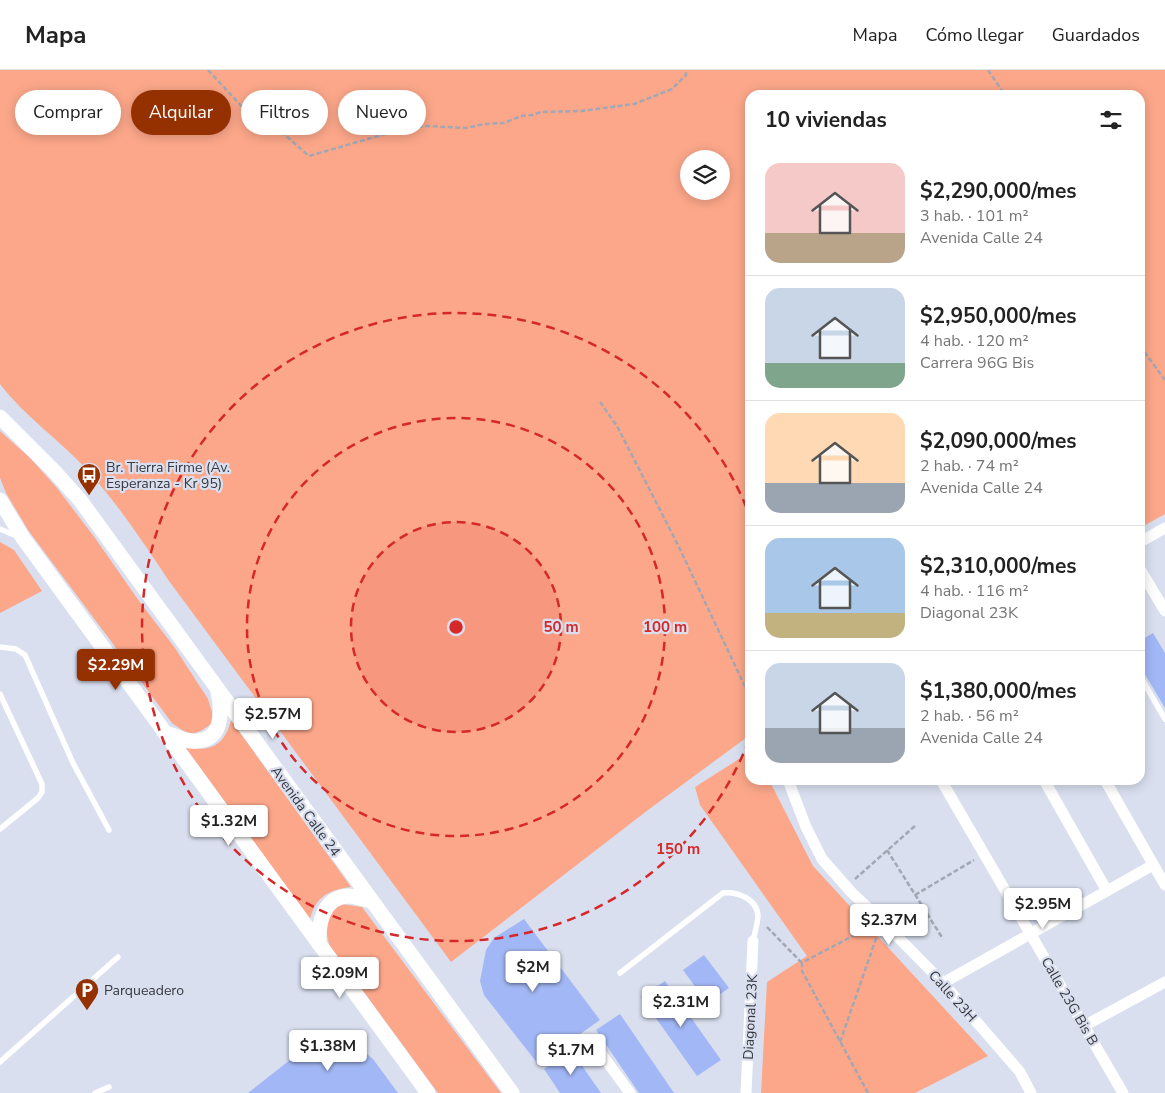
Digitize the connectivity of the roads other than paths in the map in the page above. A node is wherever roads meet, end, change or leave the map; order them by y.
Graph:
1 (0, 418) edge
2 (0, 500) edge
3 (1165, 528) edge
4 (0, 529) edge
5 (23, 538) junction
6 (1145, 539) edge
7 (1145, 577) edge
8 (1165, 611) edge
9 (0, 647) edge
10 (1145, 685) edge
11 (216, 688) junction
12 (0, 694) edge
13 (1165, 719) edge
14 (164, 732) junction
15 (790, 785) edge
16 (944, 785) edge
17 (1047, 785) edge
18 (1107, 785) edge
19 (0, 829) edge
20 (109, 830) dead end
21 (1153, 865) junction
22 (1165, 885) edge
23 (1107, 891) junction
24 (371, 901) junction
25 (1031, 934) junction
26 (754, 941) joint
27 (319, 944) junction
28 (118, 957) dead end
29 (620, 973) dead end
30 (1165, 982) edge
31 (943, 983) junction
32 (1084, 1026) junction
33 (594, 1044) dead end
34 (0, 1062) edge
35 (109, 1087) dead end
36 (744, 1092) edge
37 (95, 1093) edge
38 (428, 1093) edge
39 (512, 1093) edge
40 (630, 1093) edge
41 (1031, 1093) edge
42 (1123, 1093) edge

1 - 11 main road, Avenida Calle 24
2 - 5 main road
3 - 6 street
4 - 5 lane
5 - 14 main road
7 - 8 street
9 - 20 lane
10 - 13 lane
11 - 14 main road
11 - 24 main road, Avenida Calle 24
12 - 19 lane
14 - 27 main road
15 - 31 street, Calle 23H
16 - 25 street, Calle 23G Bis B
17 - 23 street
18 - 21 street
21 - 22 street
21 - 23 street
23 - 25 street
24 - 27 main road
24 - 39 main road, Avenida Calle 24
25 - 31 street
25 - 32 street, Calle 23G Bis B
26 - 29 lane
26 - 36 street, Diagonal 23K
27 - 38 main road
28 - 34 lane
30 - 32 street
31 - 41 street, Calle 23H
32 - 42 street, Calle 23G Bis B
33 - 40 street
35 - 37 lane

